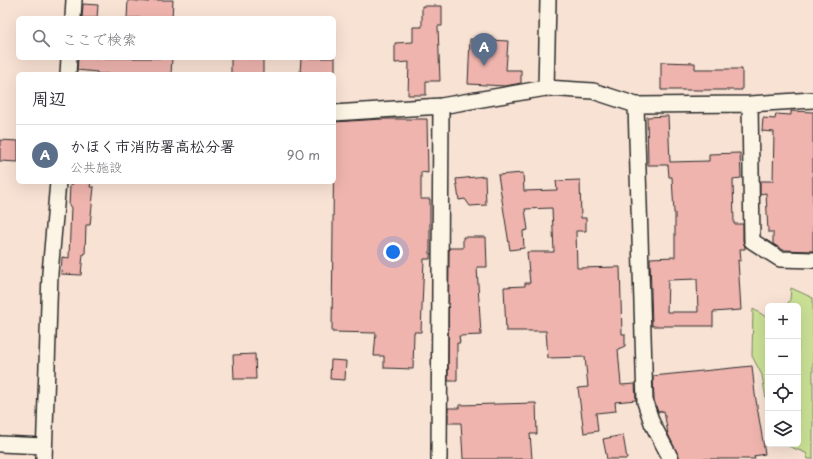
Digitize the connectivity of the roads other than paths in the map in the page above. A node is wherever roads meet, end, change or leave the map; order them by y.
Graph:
1 (74, 0) edge
2 (548, 0) edge
3 (73, 16) edge
4 (69, 60) edge
5 (68, 72) edge
6 (546, 88) junction
7 (813, 100) edge
8 (750, 104) junction
9 (636, 105) junction
10 (441, 106) junction
11 (336, 113) edge
12 (58, 184) edge
13 (813, 260) edge
14 (0, 444) edge
15 (44, 452) edge
16 (439, 459) edge
17 (671, 459) edge

1 - 3 street
2 - 6 street
4 - 5 street
6 - 9 street
6 - 10 street
7 - 8 street
8 - 9 street
8 - 13 street
9 - 17 street
10 - 11 street
10 - 16 street
12 - 15 street
14 - 15 street

